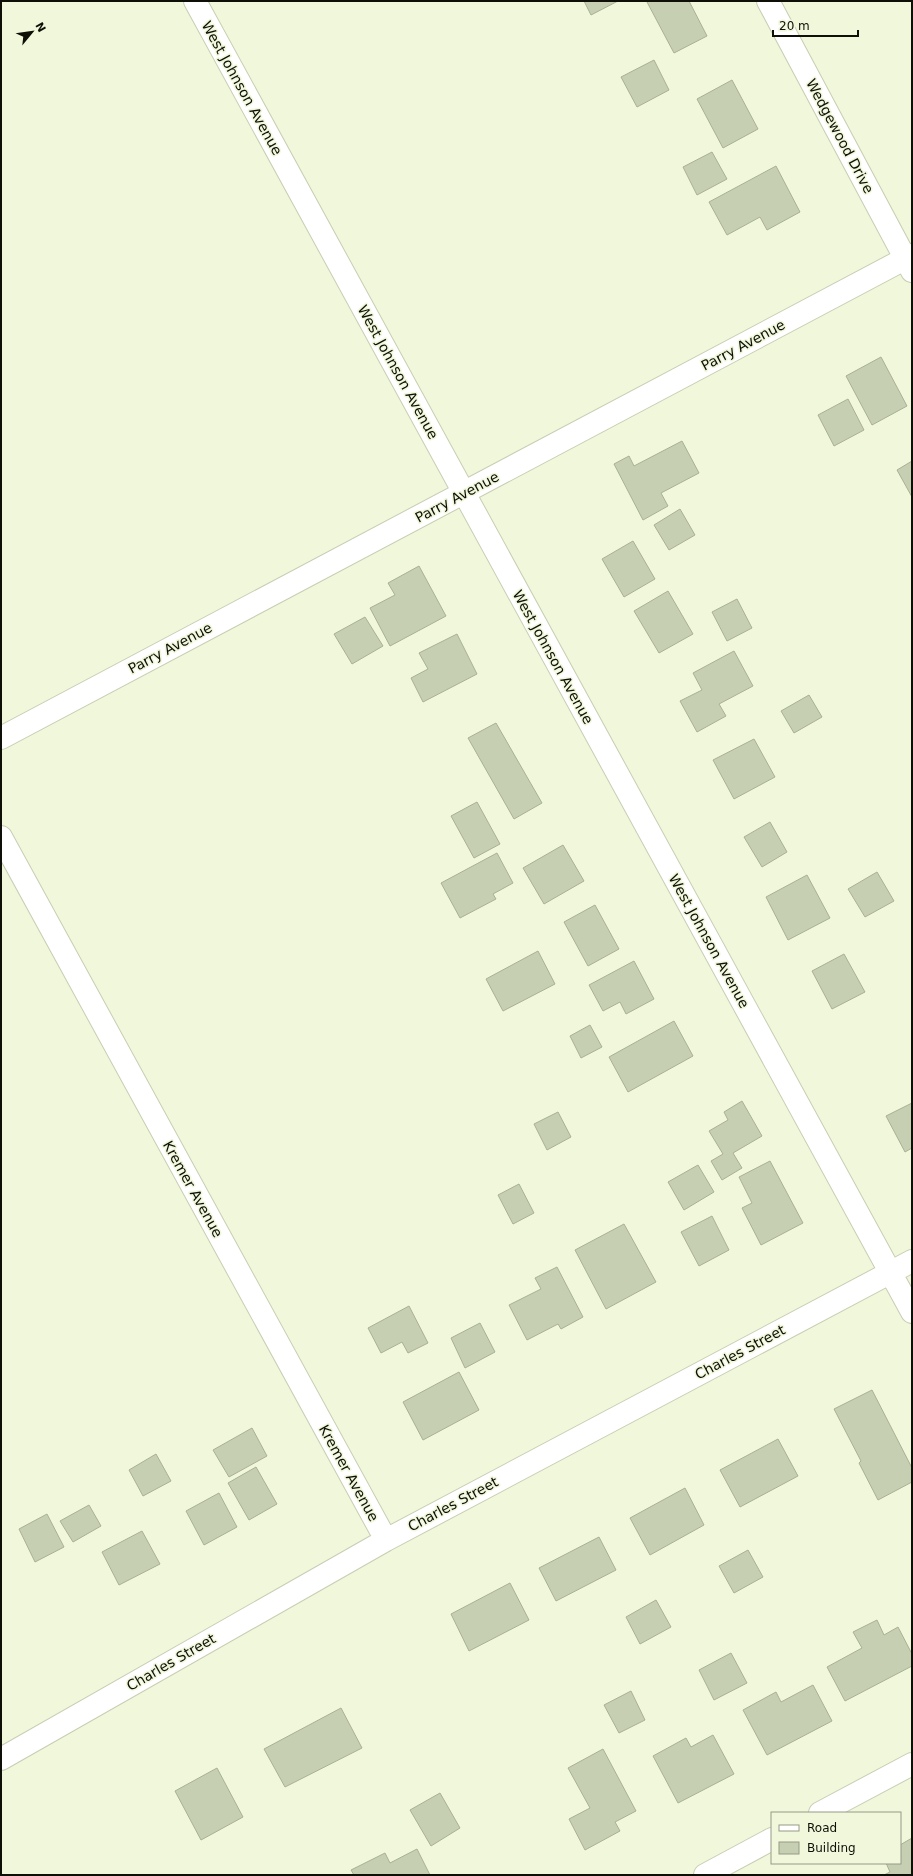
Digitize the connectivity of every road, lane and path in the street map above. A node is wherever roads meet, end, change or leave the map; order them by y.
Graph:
1 (194, 1) edge
2 (768, 1) edge
3 (910, 261) edge
4 (464, 493) junction
5 (1, 738) edge
6 (1, 837) edge
7 (912, 1261) edge
8 (890, 1273) junction
9 (912, 1312) edge
10 (386, 1540) junction
11 (1, 1759) edge
12 (912, 1764) edge
13 (822, 1812) edge
14 (771, 1840) edge
15 (705, 1875) edge

1 - 4 street, West Johnson Avenue
2 - 3 street, Wedgewood Drive
3 - 4 street, Parry Avenue
4 - 5 street, Parry Avenue
4 - 8 street, West Johnson Avenue
6 - 10 street, Kremer Avenue
7 - 8 street, Charles Street
8 - 9 street, West Johnson Avenue
8 - 10 street, Charles Street
10 - 11 street, Charles Street
12 - 13 street
14 - 15 street

